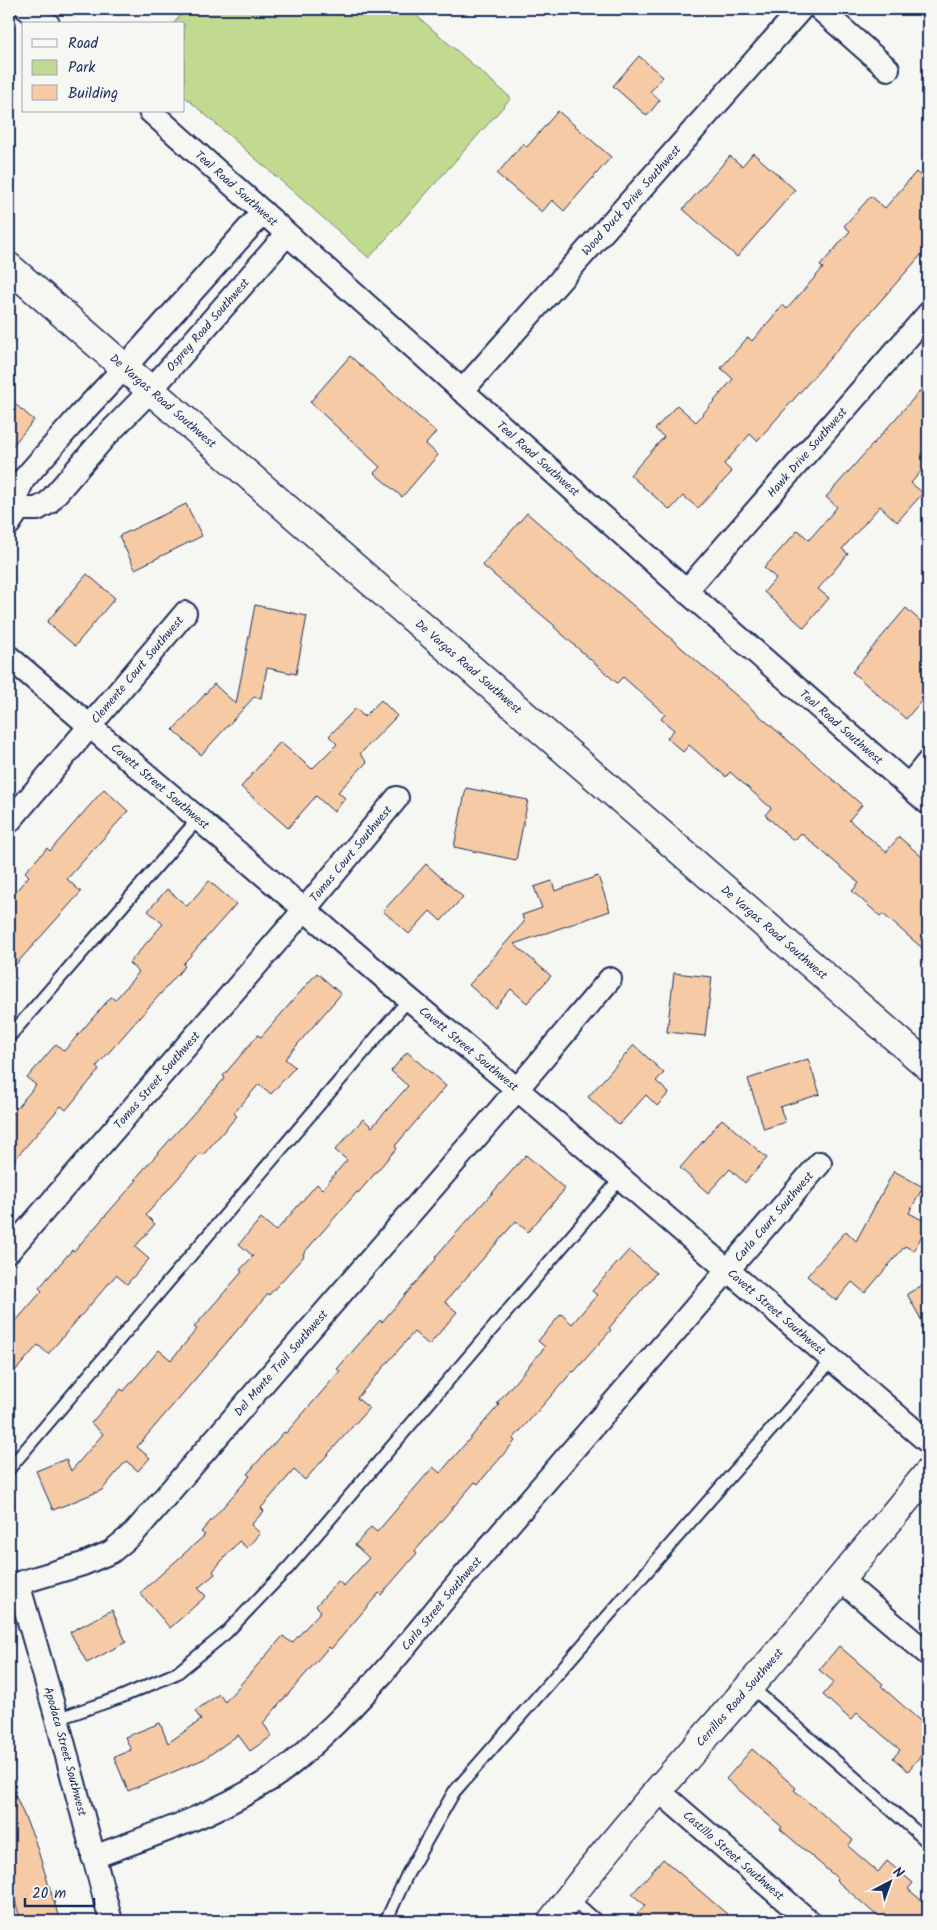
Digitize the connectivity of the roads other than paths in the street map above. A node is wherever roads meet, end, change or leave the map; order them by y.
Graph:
1 (27, 9) edge
2 (801, 9) edge
3 (820, 9) edge
4 (45, 22) edge
5 (888, 68) dead end
6 (151, 112) edge
7 (263, 212) junction
8 (287, 234) junction
9 (9, 267) edge
10 (928, 314) edge
11 (125, 367) junction
12 (151, 390) junction
13 (462, 391) junction
14 (14, 516) edge
15 (686, 590) junction
16 (185, 613) dead end
17 (9, 657) edge
18 (90, 727) junction
19 (928, 762) edge
20 (909, 785) junction
21 (397, 798) dead end
22 (928, 803) edge
23 (198, 819) junction
24 (9, 822) edge
25 (305, 910) junction
26 (610, 979) dead end
27 (409, 999) junction
28 (9, 1037) edge
29 (928, 1066) edge
30 (517, 1088) junction
31 (820, 1163) dead end
32 (621, 1178) junction
33 (9, 1251) edge
34 (728, 1270) junction
35 (832, 1360) junction
36 (928, 1442) edge
37 (9, 1469) edge
38 (928, 1473) edge
39 (841, 1580) junction
40 (13, 1584) edge
41 (928, 1654) edge
42 (750, 1686) junction
43 (57, 1719) junction
44 (658, 1790) junction
45 (928, 1842) edge
46 (93, 1857) junction
47 (570, 1897) junction
48 (111, 1921) edge
49 (386, 1921) edge
50 (552, 1921) edge
51 (597, 1921) edge
52 (809, 1921) edge

1 - 4 street
2 - 13 street, Wood Duck Drive Southwest
3 - 5 street
6 - 7 street, Teal Road Southwest
7 - 8 street, Teal Road Southwest
7 - 11 street, Osprey Road Southwest
8 - 12 street, Osprey Road Southwest
8 - 13 street, Teal Road Southwest
9 - 11 street, De Vargas Road Southwest
10 - 15 street, Hawk Drive Southwest
11 - 12 street, De Vargas Road Southwest
11 - 14 street, Osprey Road Southwest
12 - 14 street, Osprey Road Southwest
12 - 29 street, De Vargas Road Southwest
13 - 15 street, Teal Road Southwest
15 - 20 street, Teal Road Southwest
16 - 18 street, Clemente Court Southwest
17 - 18 street, Cavett Street Southwest
18 - 23 street, Cavett Street Southwest
18 - 24 street, Clemente Court Southwest
19 - 20 street
20 - 22 street, Teal Road Southwest
21 - 25 street, Tomas Court Southwest
23 - 25 street, Cavett Street Southwest
23 - 28 lane
25 - 27 street, Cavett Street Southwest
25 - 33 street, Tomas Street Southwest
26 - 30 street, Del Monte Trail Southwest
27 - 30 street, Cavett Street Southwest
27 - 37 lane
30 - 32 street, Cavett Street Southwest
30 - 40 street, Del Monte Trail Southwest
31 - 34 street, Carla Court Southwest
32 - 34 street, Cavett Street Southwest
32 - 43 lane
34 - 35 street, Cavett Street Southwest
34 - 46 street, Carla Street Southwest
35 - 36 street, Cavett Street Southwest
35 - 49 lane
38 - 39 street, Cerrillos Road Southwest
39 - 41 street
39 - 42 street, Cerrillos Road Southwest
40 - 43 street, Apodaca Street Southwest
42 - 44 street, Cerrillos Road Southwest
42 - 45 lane
43 - 46 street, Apodaca Street Southwest
44 - 47 street, Cerrillos Road Southwest
44 - 52 street, Castillo Street Southwest
46 - 48 street, Apodaca Street Southwest
47 - 50 street, Cerrillos Road Southwest
47 - 51 lane

